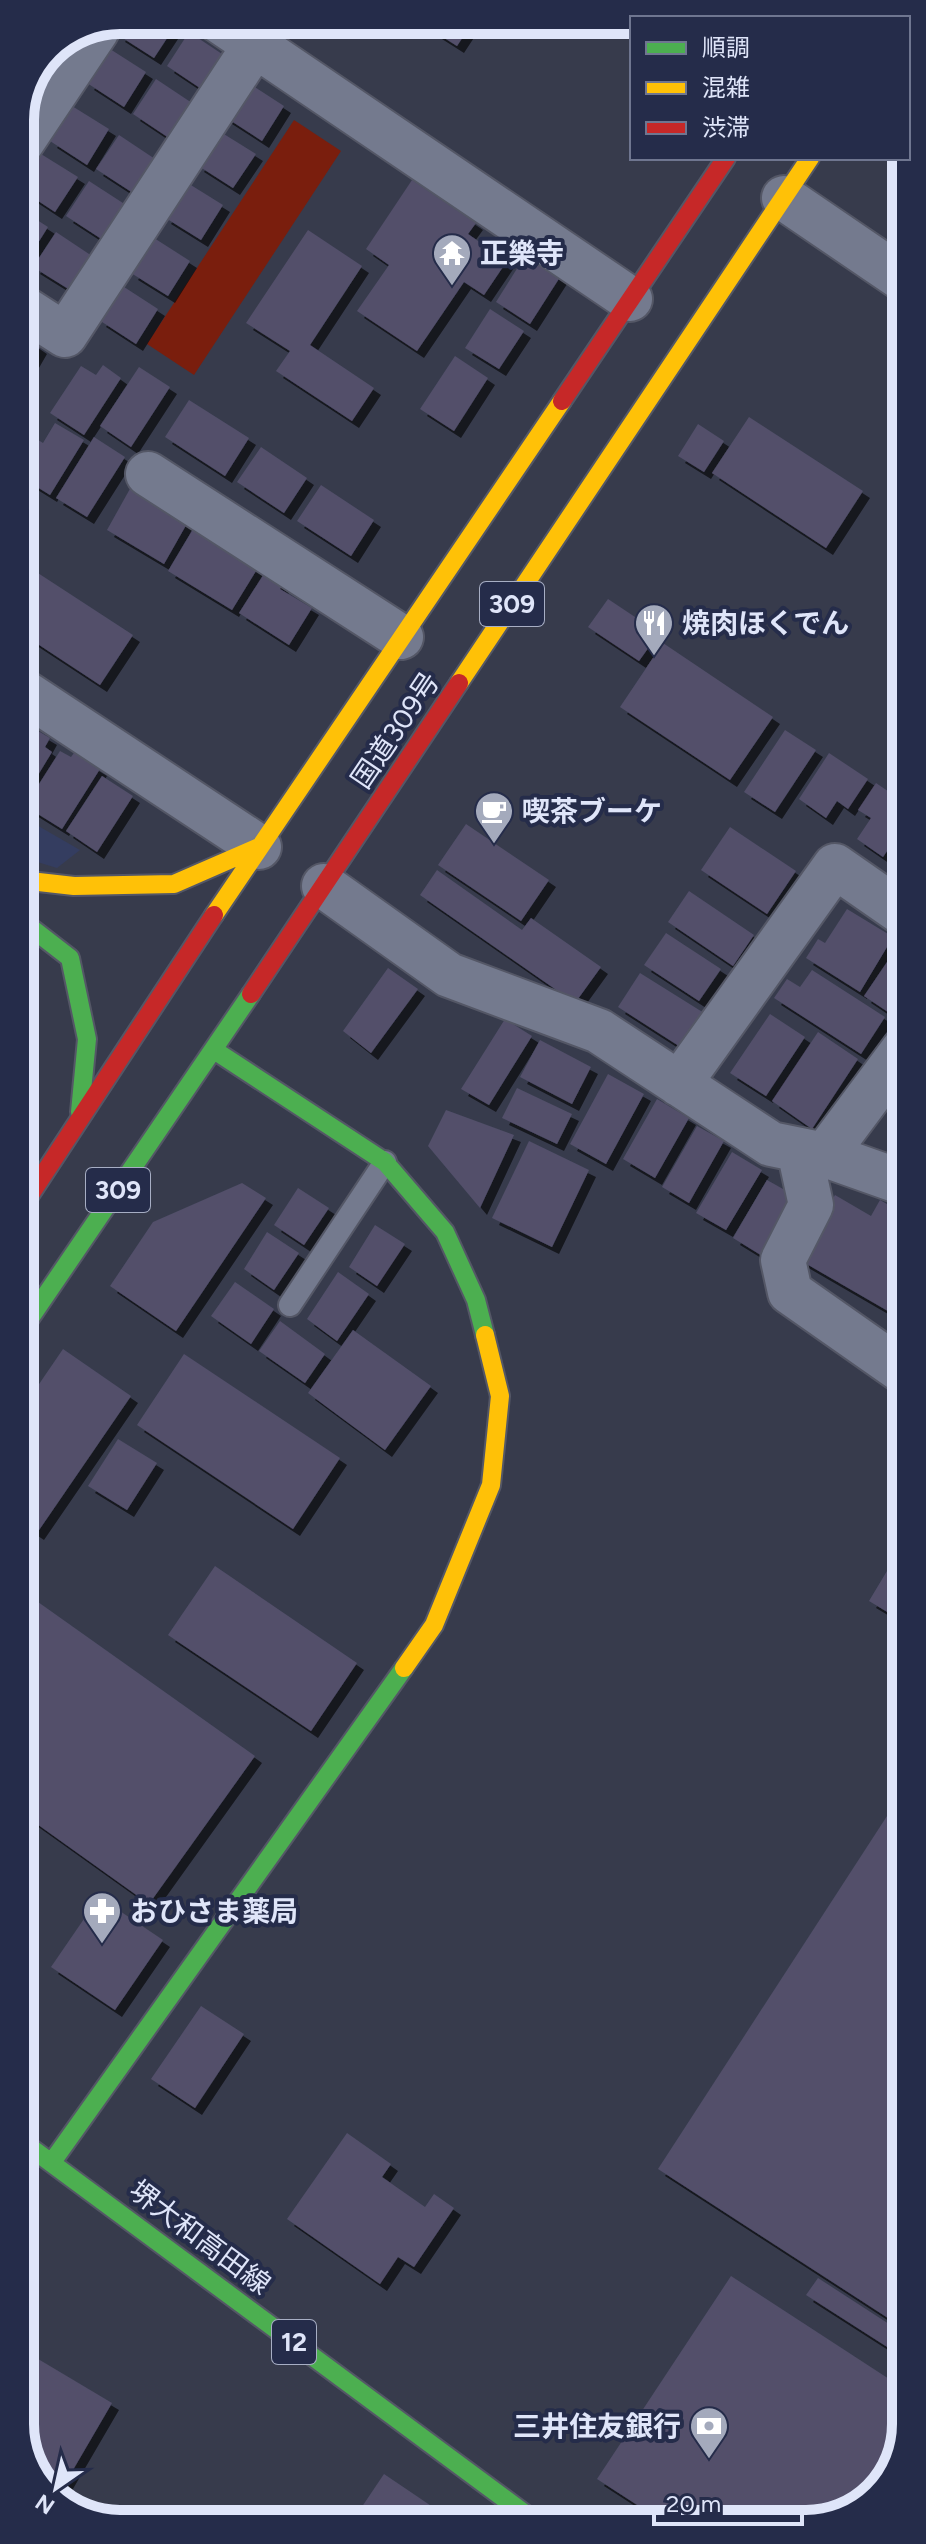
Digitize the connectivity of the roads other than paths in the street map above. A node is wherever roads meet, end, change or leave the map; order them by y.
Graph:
1 (239, 34) edge
2 (90, 40) edge
3 (255, 45) junction
4 (34, 124) edge
5 (725, 160) edge
6 (809, 160) edge
7 (784, 198) junction
8 (892, 272) edge
9 (630, 299) junction
10 (34, 315) edge
11 (148, 474) dead end
12 (401, 637) junction
13 (34, 699) edge
14 (259, 847) junction
15 (34, 881) edge
16 (324, 886) junction
17 (892, 906) edge
18 (34, 930) edge
19 (214, 1050) junction
20 (892, 1062) edge
21 (679, 1084) junction
22 (80, 1119) junction
23 (812, 1152) junction
24 (385, 1162) junction
25 (892, 1179) edge
26 (34, 1189) edge
27 (290, 1305) dead end
28 (34, 1312) edge
29 (892, 1364) edge
30 (34, 2150) edge
31 (52, 2162) junction
32 (520, 2510) edge

1 - 3 street
2 - 4 street
3 - 9 street
3 - 10 street
5 - 9 main road, 国道309号 / 309
6 - 7 main road, 国道309号 / 309
7 - 8 street
7 - 16 main road, 国道309号 / 309
9 - 12 main road, 国道309号 / 309
11 - 12 street
12 - 14 main road, 国道309号 / 309
13 - 14 street
14 - 15 main road
14 - 22 main road, 国道309号 / 309
16 - 19 main road, 国道309号 / 309
16 - 21 street
17 - 21 street
18 - 22 main road
19 - 24 main road
19 - 28 main road, 国道309号 / 309
20 - 23 street
21 - 23 street
22 - 26 main road, 国道309号 / 309
23 - 25 street
23 - 29 street
24 - 27 lane
24 - 31 main road
30 - 31 main road, 堺大和高田線 / 12
31 - 32 main road, 堺大和高田線 / 12

